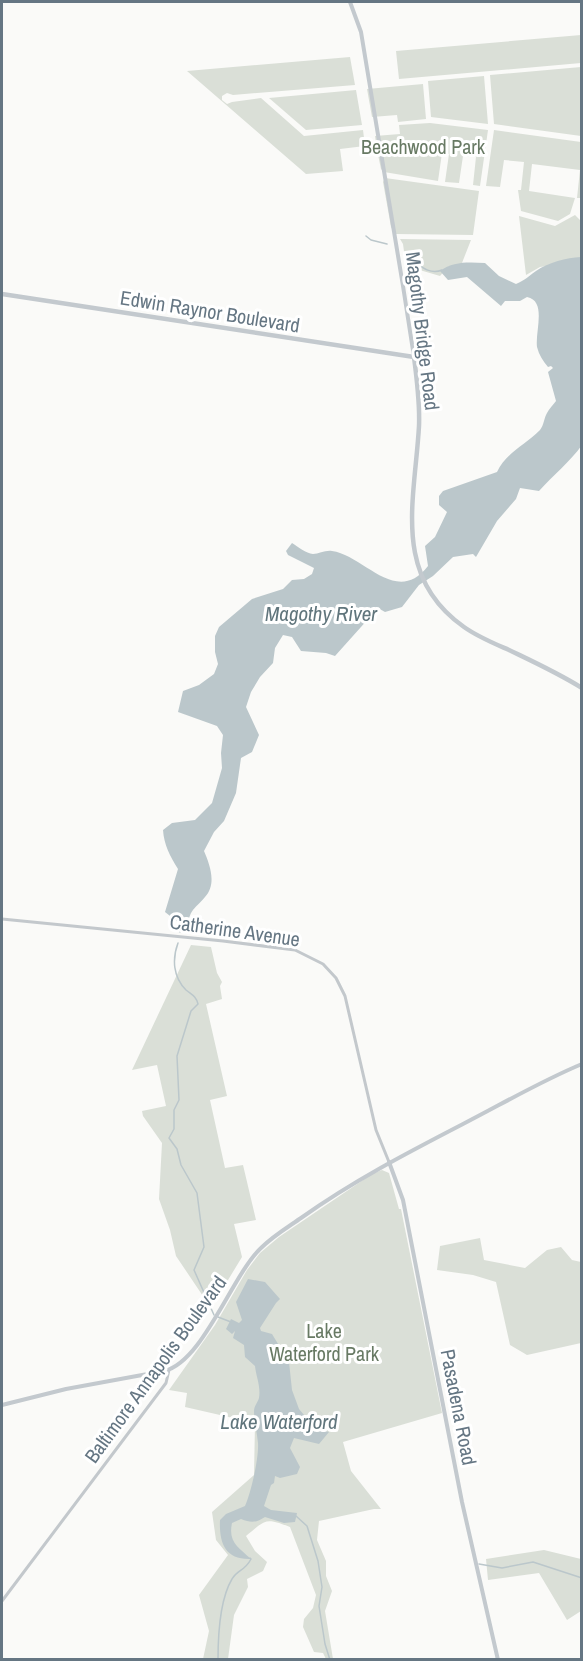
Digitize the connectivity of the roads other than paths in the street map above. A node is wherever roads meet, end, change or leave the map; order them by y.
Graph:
1 (350, 2) edge
2 (2, 294) edge
3 (414, 357) junction
4 (582, 688) edge
5 (2, 919) edge
6 (582, 1064) edge
7 (389, 1162) junction
8 (169, 1370) junction
9 (2, 1405) edge
10 (2, 1601) edge
11 (498, 1659) edge

1 - 3 main road, Magothy Bridge Road
2 - 3 main road, Edwin Raynor Boulevard
3 - 4 main road, Magothy Bridge Road
5 - 7 street, Catherine Avenue
6 - 7 main road, Baltimore Annapolis Boulevard
7 - 8 main road, Baltimore Annapolis Boulevard
7 - 11 main road, Pasadena Road
8 - 9 main road
8 - 10 street, Baltimore Annapolis Boulevard

